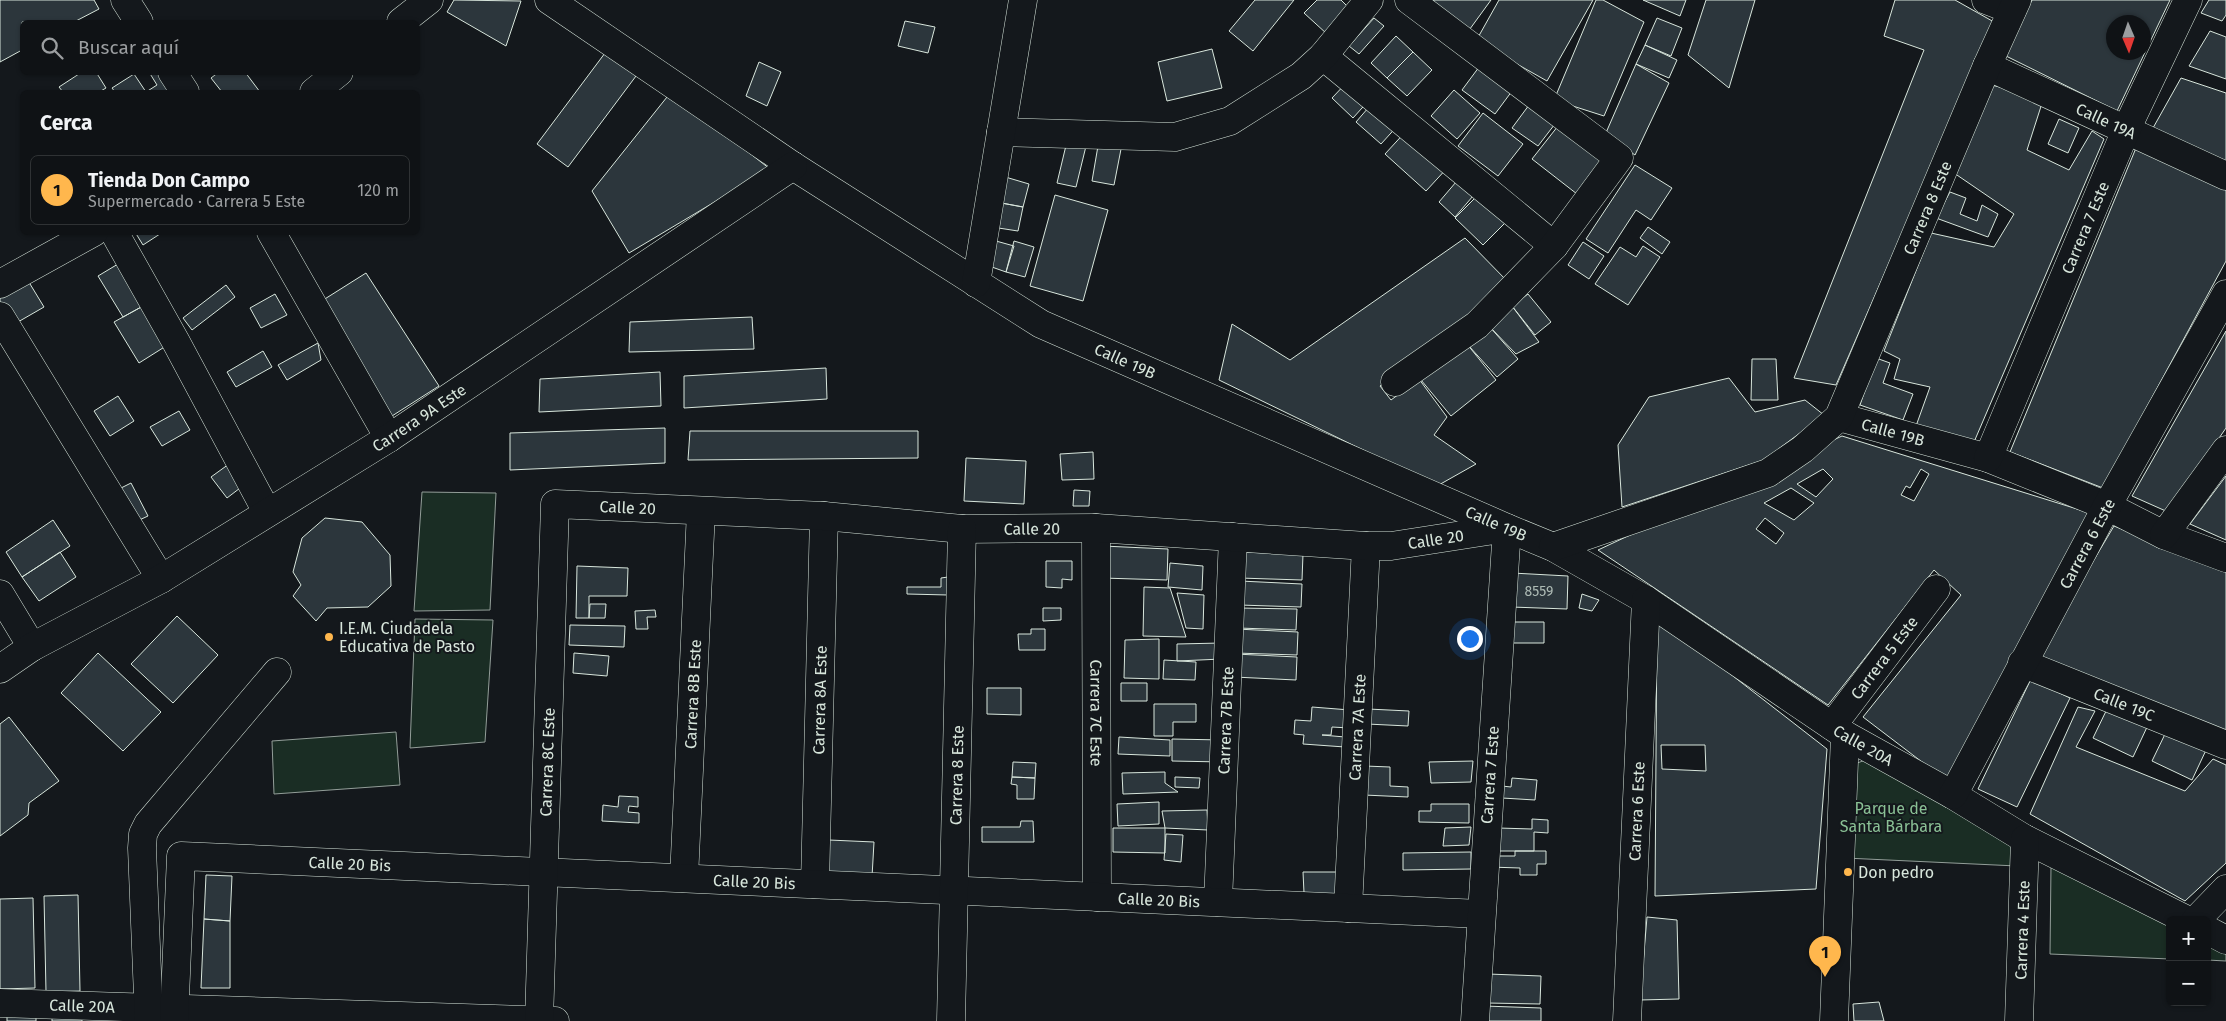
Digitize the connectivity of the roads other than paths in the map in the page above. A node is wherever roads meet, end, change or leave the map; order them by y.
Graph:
1 (125, 0) edge
2 (429, 0) edge
3 (549, 0) edge
4 (1023, 0) edge
5 (1369, 0) edge
6 (1409, 0) edge
7 (1986, 0) edge
8 (2188, 0) edge
9 (2015, 5) edge
10 (138, 20) edge
11 (404, 20) edge
12 (1322, 56) junction
13 (1987, 66) junction
14 (174, 75) edge
15 (335, 75) edge
16 (184, 90) edge
17 (316, 90) edge
18 (2126, 130) junction
19 (1001, 132) junction
20 (793, 166) junction
21 (2226, 176) edge
22 (89, 235) edge
23 (116, 235) edge
24 (273, 235) edge
25 (1554, 246) junction
26 (976, 283) junction
27 (0, 284) edge
28 (2226, 294) edge
29 (0, 316) edge
30 (1396, 382) dead end
31 (1839, 417) junction
32 (389, 438) junction
33 (2226, 450) edge
34 (1988, 458) junction
35 (555, 504) joint
36 (2108, 506) junction
37 (701, 511) junction
38 (267, 512) junction
39 (824, 516) junction
40 (1096, 528) junction
41 (1507, 528) junction
42 (962, 529) junction
43 (2164, 535) junction
44 (1233, 537) junction
45 (1366, 546) junction
46 (1553, 547) junction
47 (2226, 558) edge
48 (161, 579) junction
49 (1936, 589) dead end
50 (0, 594) edge
51 (1646, 600) junction
52 (32, 647) junction
53 (2022, 663) junction
54 (0, 669) edge
55 (277, 672) dead end
56 (1838, 731) junction
57 (2226, 745) edge
58 (1953, 795) junction
59 (2025, 839) junction
60 (544, 872) junction
61 (684, 878) junction
62 (815, 884) junction
63 (2226, 889) edge
64 (953, 890) junction
65 (1097, 897) junction
66 (1218, 902) junction
67 (1348, 908) junction
68 (1481, 914) junction
69 (2179, 916) edge
70 (2200, 916) edge
71 (2211, 932) edge
72 (2226, 940) edge
73 (0, 1003) edge
74 (162, 1015) edge
75 (539, 1021) edge
76 (555, 1021) edge
77 (951, 1021) edge
78 (1475, 1021) edge
79 (1627, 1021) edge
80 (1834, 1021) edge
81 (2020, 1021) edge

1 - 10 street
2 - 11 street
3 - 20 street, Calle 19B
4 - 19 street
5 - 12 street
6 - 25 street
7 - 9 street
8 - 18 street, Carrera 7 Este
9 - 13 street, Carrera 8 Este
12 - 19 street
12 - 25 street
13 - 18 street, Calle 19A
13 - 31 street, Carrera 8 Este
14 - 16 street
15 - 17 street
18 - 21 street, Calle 19A
18 - 34 street, Carrera 7 Este
19 - 26 street
20 - 26 street, Calle 19B
20 - 32 street, Carrera 9A Este
22 - 27 street
23 - 38 street
24 - 32 street
25 - 30 street
26 - 41 street, Calle 19B
28 - 36 street, Carrera 6 Este
29 - 48 street
31 - 34 street, Calle 19B
31 - 46 street, Calle 19B
32 - 38 street, Carrera 9A Este
33 - 43 street
34 - 36 street, Calle 19B
35 - 37 street, Calle 20
35 - 60 street, Carrera 8C Este
36 - 43 street, Calle 19B
36 - 53 street, Carrera 6 Este
37 - 39 street, Calle 20
37 - 61 street, Carrera 8B Este
38 - 48 street, Carrera 9A Este
39 - 42 street, Calle 20
39 - 62 street, Carrera 8A Este
40 - 42 street, Calle 20
40 - 44 street, Calle 20
40 - 65 street, Carrera 7C Este
41 - 45 street, Calle 20
41 - 46 street, Calle 19B
41 - 68 street, Carrera 7 Este
42 - 64 street, Carrera 8 Este
43 - 47 street, Calle 19B
44 - 45 street, Calle 20
44 - 66 street, Carrera 7B Este
45 - 67 street, Carrera 7A Este
46 - 51 street, Calle 20A
48 - 52 street, Carrera 9A Este
49 - 56 street, Carrera 5 Este
50 - 52 street
51 - 56 street, Calle 20A
51 - 79 street, Carrera 6 Este
52 - 54 street, Carrera 9A Este
53 - 57 street, Calle 19C
53 - 58 street, Carrera 6 Este
55 - 74 street
56 - 58 street, Calle 20A
56 - 80 street
58 - 59 street, Calle 20A
59 - 69 street, Calle 20A
59 - 81 street, Carrera 4 Este
60 - 61 street, Calle 20 Bis
60 - 74 street, Calle 20 Bis
60 - 75 street, Carrera 8C Este
61 - 62 street, Calle 20 Bis
62 - 64 street, Calle 20 Bis
63 - 70 street
64 - 65 street, Calle 20 Bis
64 - 77 street, Carrera 8 Este
65 - 66 street, Calle 20 Bis
66 - 67 street, Calle 20 Bis
67 - 68 street, Calle 20 Bis
68 - 78 street, Carrera 7 Este
71 - 72 street
73 - 74 street, Calle 20A
74 - 75 street, Calle 20A
75 - 76 street, Calle 20A

